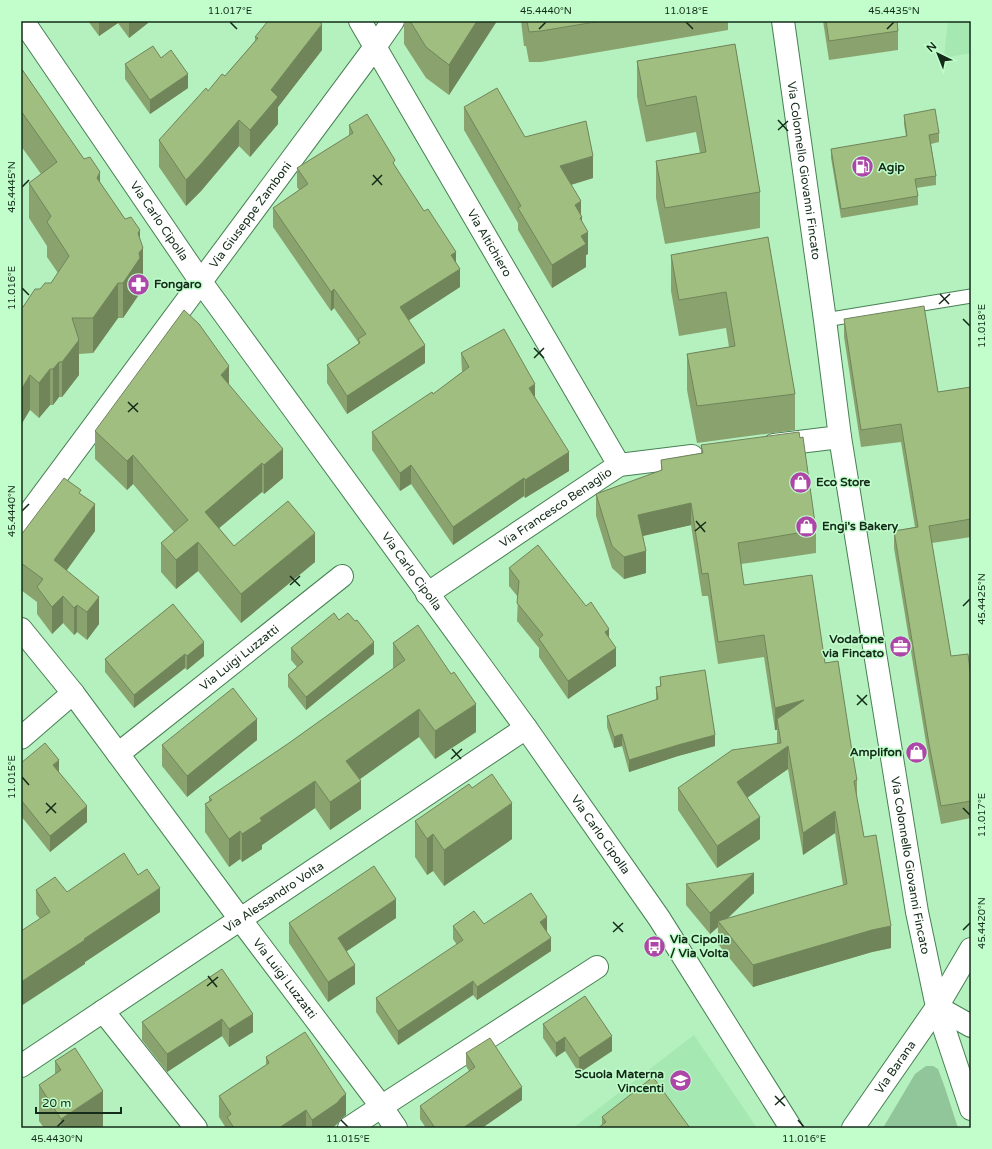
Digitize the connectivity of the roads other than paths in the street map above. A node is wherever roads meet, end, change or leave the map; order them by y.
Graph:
1 (23, 21) edge
2 (360, 21) edge
3 (393, 21) edge
4 (783, 21) edge
5 (375, 47) junction
6 (201, 282) junction
7 (971, 296) edge
8 (825, 320) junction
9 (840, 437) junction
10 (753, 448) edge
11 (714, 453) edge
12 (619, 465) junction
13 (21, 524) edge
14 (342, 576) dead end
15 (427, 594) junction
16 (21, 629) edge
17 (74, 692) junction
18 (526, 728) junction
19 (21, 738) edge
20 (118, 754) junction
21 (240, 919) junction
22 (971, 949) edge
23 (597, 967) dead end
24 (937, 1007) junction
25 (103, 1011) junction
26 (971, 1026) edge
27 (21, 1066) edge
28 (381, 1106) junction
29 (971, 1109) edge
30 (196, 1128) edge
31 (349, 1128) edge
32 (396, 1128) edge
33 (791, 1128) edge
34 (853, 1128) edge

1 - 6 street, Via Carlo Cipolla
2 - 5 street, Via Altichiero
3 - 5 street, Via Giuseppe Zamboni
4 - 8 street, Via Colonnello Giovanni Fincato
5 - 6 street, Via Giuseppe Zamboni
5 - 12 street, Via Altichiero
6 - 13 street, Via Giuseppe Zamboni
6 - 15 street, Via Carlo Cipolla
7 - 8 lane
8 - 9 street, Via Colonnello Giovanni Fincato
9 - 10 street
9 - 24 street, Via Colonnello Giovanni Fincato
11 - 12 street, Via Francesco Benaglio
12 - 15 street, Via Francesco Benaglio
14 - 20 street, Via Luigi Luzzatti
15 - 18 street, Via Carlo Cipolla
16 - 17 street, Via Luigi Luzzatti
17 - 19 street
17 - 20 street, Via Luigi Luzzatti
18 - 21 street, Via Alessandro Volta
18 - 33 street, Via Carlo Cipolla
20 - 21 street, Via Luigi Luzzatti
21 - 25 street, Via Alessandro Volta
21 - 28 street, Via Luigi Luzzatti
22 - 24 street, Via Barana
23 - 28 street
24 - 26 street
24 - 29 street
24 - 34 street, Via Barana
25 - 27 street, Via Alessandro Volta
25 - 30 street
28 - 31 street
28 - 32 street, Via Luigi Luzzatti

